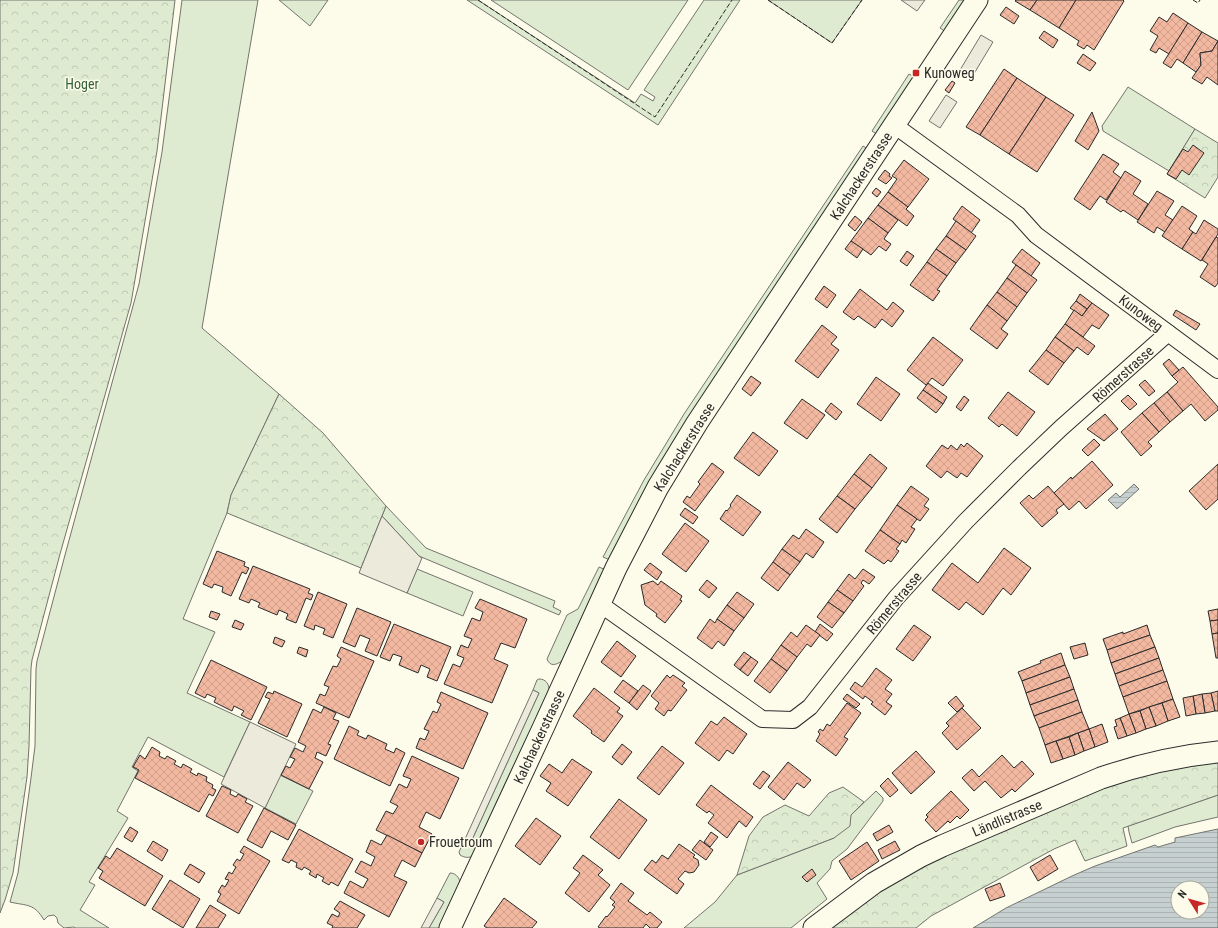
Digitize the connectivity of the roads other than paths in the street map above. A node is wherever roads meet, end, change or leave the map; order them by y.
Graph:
1 (977, 0) edge
2 (894, 125) junction
3 (1168, 333) junction
4 (1218, 370) edge
5 (600, 604) junction
6 (1218, 752) edge
7 (450, 928) edge
8 (814, 928) edge

1 - 2 street, Kalchackerstrasse
2 - 3 street, Kunoweg
2 - 5 street, Kalchackerstrasse
3 - 4 street, Kunoweg
3 - 5 street, Römerstrasse
5 - 7 street, Kalchackerstrasse
6 - 8 street, Ländlistrasse

